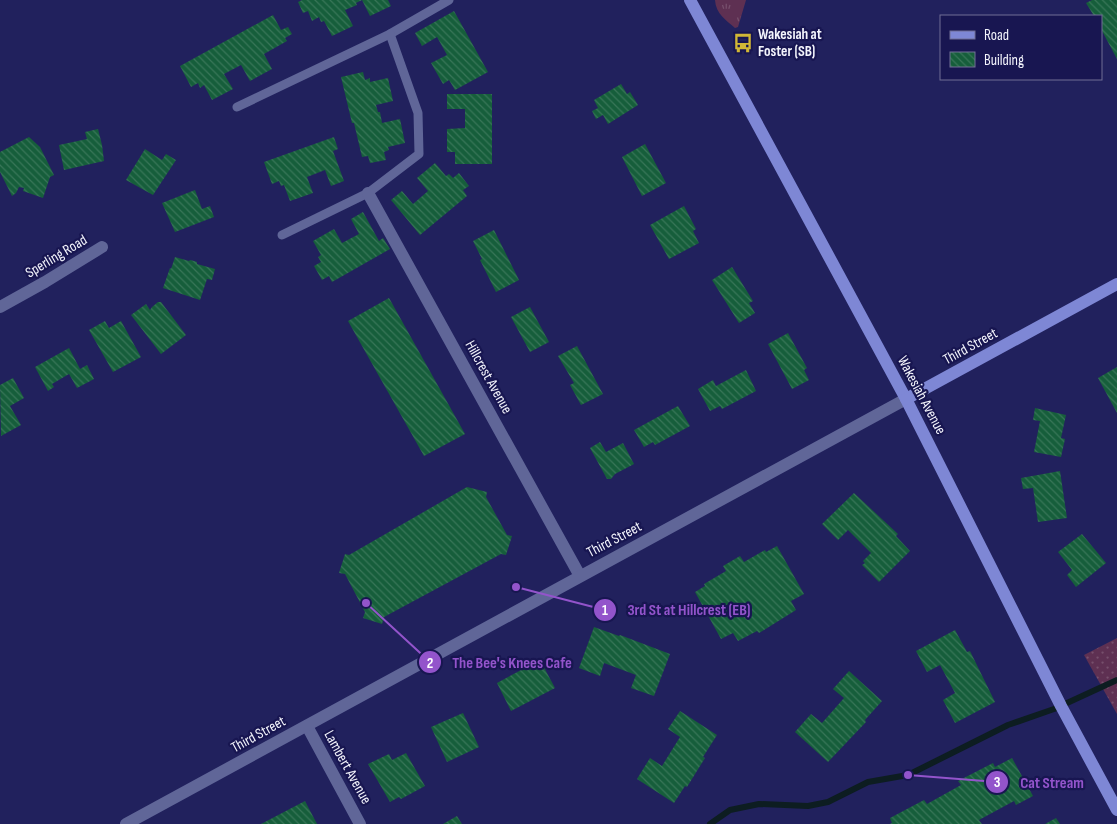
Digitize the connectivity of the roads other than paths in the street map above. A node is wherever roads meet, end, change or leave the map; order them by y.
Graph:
1 (450, 0) edge
2 (690, 0) edge
3 (390, 34) junction
4 (237, 107) dead end
5 (368, 193) junction
6 (282, 235) dead end
7 (102, 247) dead end
8 (1117, 284) edge
9 (0, 307) edge
10 (906, 399) junction
11 (580, 576) junction
12 (306, 726) junction
13 (1117, 810) edge
14 (126, 824) edge
15 (360, 824) edge

1 - 3 lane
2 - 10 main road, Wakesiah Avenue
3 - 4 lane
3 - 5 lane
5 - 6 lane
5 - 11 street, Hillcrest Avenue
7 - 9 street, Sperling Road
8 - 10 main road, Third Street
10 - 11 street, Third Street
10 - 13 main road, Wakesiah Avenue
11 - 12 street, Third Street
12 - 14 street, Third Street
12 - 15 street, Lambert Avenue

